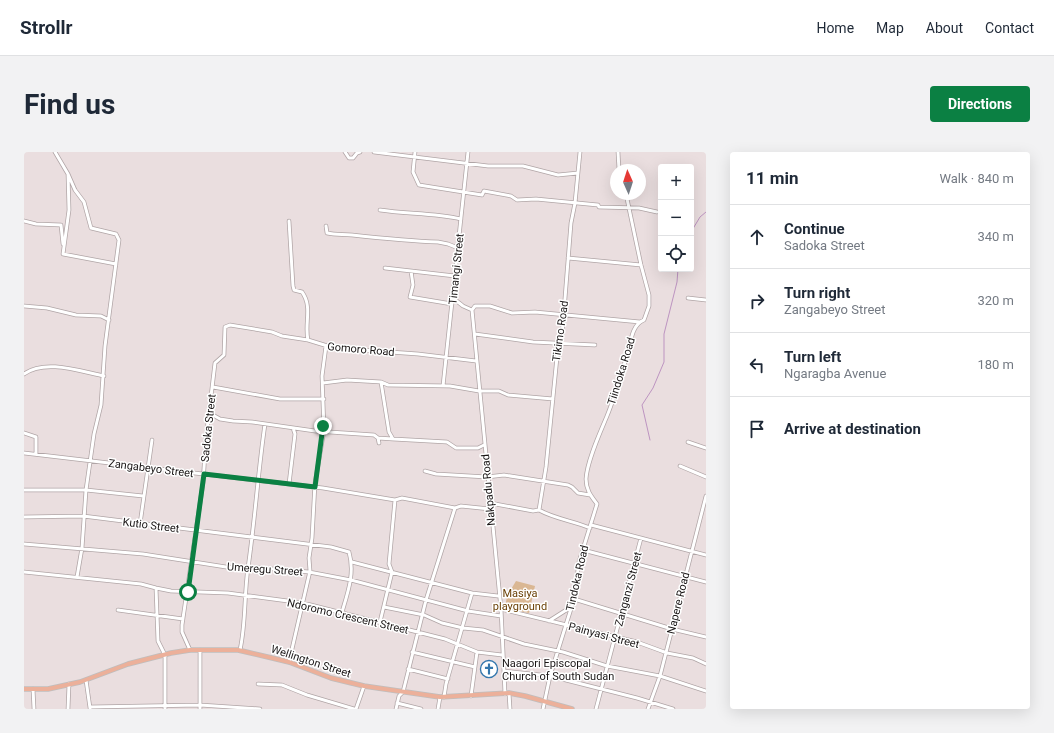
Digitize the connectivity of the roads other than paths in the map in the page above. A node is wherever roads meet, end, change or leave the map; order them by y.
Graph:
1 (55, 152) edge
2 (345, 152) edge
3 (360, 152) edge
4 (374, 152) edge
5 (415, 152) edge
6 (468, 152) edge
7 (580, 152) edge
8 (618, 152) edge
9 (414, 157) junction
10 (466, 164) junction
11 (619, 164) edge
12 (578, 173) junction
13 (68, 174) junction
14 (464, 192) junction
15 (627, 200) edge
16 (575, 203) junction
17 (629, 208) junction
18 (380, 210) dead end
19 (657, 212) dead end
20 (461, 219) junction
21 (24, 221) edge
22 (289, 221) dead end
23 (326, 226) dead end
24 (63, 246) junction
25 (458, 248) junction
26 (568, 258) junction
27 (116, 264) junction
28 (641, 265) junction
29 (385, 268) dead end
30 (411, 271) junction
31 (455, 276) junction
32 (453, 298) junction
33 (688, 298) dead end
34 (706, 300) edge
35 (452, 304) junction
36 (24, 306) edge
37 (472, 310) junction
38 (563, 315) junction
39 (109, 320) junction
40 (640, 322) junction
41 (225, 326) joint
42 (475, 334) junction
43 (308, 340) junction
44 (561, 343) junction
45 (595, 345) dead end
46 (326, 346) junction
47 (446, 358) junction
48 (476, 361) junction
49 (24, 374) edge
50 (104, 376) junction
51 (381, 382) junction
52 (323, 383) junction
53 (443, 386) junction
54 (213, 388) junction
55 (479, 391) junction
56 (324, 399) junction
57 (553, 399) junction
58 (211, 414) junction
59 (265, 424) junction
60 (293, 428) junction
61 (324, 430) junction
62 (24, 432) edge
63 (393, 439) junction
64 (152, 440) dead end
65 (688, 442) dead end
66 (484, 445) junction
67 (478, 448) junction
68 (706, 448) edge
69 (485, 451) junction
70 (24, 453) edge
71 (36, 454) junction
72 (90, 461) junction
73 (680, 466) dead end
74 (149, 467) junction
75 (425, 471) dead end
76 (204, 474) junction
77 (706, 477) edge
78 (487, 478) junction
79 (257, 481) junction
80 (544, 482) junction
81 (289, 484) junction
82 (315, 487) junction
83 (24, 490) edge
84 (86, 490) junction
85 (590, 495) junction
86 (143, 496) junction
87 (706, 496) edge
88 (395, 500) junction
89 (490, 503) junction
90 (455, 508) junction
91 (490, 509) junction
92 (539, 510) junction
93 (83, 516) junction
94 (24, 517) edge
95 (140, 524) junction
96 (591, 526) junction
97 (196, 530) junction
98 (251, 537) junction
99 (641, 538) junction
100 (24, 544) edge
101 (311, 544) junction
102 (82, 548) junction
103 (583, 550) junction
104 (691, 550) junction
105 (706, 555) edge
106 (192, 562) junction
107 (352, 562) junction
108 (635, 562) junction
109 (248, 567) junction
110 (24, 572) edge
111 (309, 572) junction
112 (392, 572) junction
113 (78, 577) junction
114 (685, 577) junction
115 (351, 580) junction
116 (706, 582) edge
117 (432, 583) junction
118 (156, 588) junction
119 (388, 590) junction
120 (188, 592) junction
121 (472, 593) junction
122 (246, 595) junction
123 (498, 596) junction
124 (574, 599) junction
125 (426, 600) junction
126 (303, 603) junction
127 (572, 606) junction
128 (384, 608) junction
129 (501, 609) junction
130 (118, 610) dead end
131 (466, 610) junction
132 (342, 612) junction
133 (621, 613) junction
134 (424, 615) junction
135 (158, 616) junction
136 (501, 616) junction
137 (183, 619) junction
138 (549, 621) junction
139 (380, 622) junction
140 (566, 625) junction
141 (463, 628) junction
142 (672, 628) junction
143 (418, 633) junction
144 (501, 636) junction
145 (706, 637) edge
146 (615, 638) junction
147 (458, 644) junction
148 (190, 650) junction
149 (200, 650) junction
150 (240, 650) junction
151 (558, 651) junction
152 (412, 652) junction
153 (477, 652) junction
154 (667, 653) junction
155 (165, 655) junction
156 (502, 655) junction
157 (453, 660) junction
158 (289, 662) junction
159 (706, 664) edge
160 (607, 666) junction
161 (475, 667) junction
162 (408, 669) junction
163 (504, 671) junction
164 (550, 676) junction
165 (660, 676) junction
166 (448, 678) junction
167 (86, 680) junction
168 (69, 684) junction
169 (258, 684) dead end
170 (364, 686) junction
171 (24, 689) edge
172 (32, 689) junction
173 (601, 689) junction
174 (706, 691) edge
175 (403, 692) junction
176 (507, 694) junction
177 (471, 696) junction
178 (442, 697) junction
179 (545, 702) junction
180 (650, 702) junction
181 (397, 703) junction
182 (165, 707) edge
183 (200, 707) edge
184 (90, 708) edge
185 (34, 709) edge
186 (68, 709) edge
187 (260, 709) edge
188 (355, 709) edge
189 (396, 709) edge
190 (421, 709) edge
191 (438, 709) edge
192 (510, 709) edge
193 (543, 709) edge
194 (572, 709) edge
195 (596, 709) edge
196 (648, 709) edge
197 (673, 709) edge

1 - 13 street
2 - 3 street
4 - 9 street
5 - 9 street
6 - 10 street, Timangi Street
7 - 12 street, Tikimo Road
8 - 11 street
9 - 10 street
9 - 14 street
10 - 12 street
10 - 14 street, Timangi Street
12 - 16 street, Tikimo Road
13 - 24 street
13 - 27 street
14 - 16 street
14 - 20 street, Timangi Street
15 - 17 street, Tiindoka Road
16 - 17 street
16 - 26 street, Tikimo Road
17 - 19 street
17 - 28 street, Tiindoka Road
18 - 20 street
20 - 25 street, Timangi Street
21 - 24 street
22 - 43 street
23 - 25 street
24 - 27 street
25 - 31 street, Timangi Street
26 - 28 street
26 - 38 street, Tikimo Road
27 - 39 street
28 - 40 street, Tiindoka Road
29 - 30 street
30 - 31 street
30 - 35 street
31 - 32 street, Timangi Street
32 - 35 street, Timangi Street
32 - 37 street
33 - 34 street
35 - 47 street, Timangi Street
36 - 39 street
37 - 38 street
37 - 42 street, Nakpadu Road
38 - 40 street
38 - 44 street, Tikimo Road
39 - 50 street
40 - 85 street, Tiindoka Road
41 - 43 street, Gomoro Road
41 - 54 street, Sadoka Street
42 - 44 street
42 - 48 street, Nakpadu Road
43 - 46 street, Gomoro Road
44 - 45 street
44 - 57 street, Tikimo Road
46 - 47 street, Gomoro Road
46 - 52 street
47 - 48 street, Gomoro Road
47 - 53 street, Timangi Street
48 - 55 street, Nakpadu Road
49 - 50 street
50 - 72 street
51 - 52 street
51 - 53 street
51 - 63 street
52 - 56 street
53 - 55 street
54 - 56 street
54 - 58 street, Sadoka Street
55 - 57 street
55 - 66 street, Nakpadu Road
56 - 61 street
57 - 80 street, Tikimo Road
58 - 59 street
58 - 76 street, Sadoka Street
59 - 60 street
59 - 79 street
60 - 61 street
60 - 81 street
61 - 63 street
61 - 82 street
62 - 71 street
63 - 67 street
64 - 74 street
65 - 68 street
66 - 67 street
66 - 69 street, Nakpadu Road
67 - 69 street
69 - 78 street, Nakpadu Road
70 - 71 street, Zangabeyo Street
71 - 72 street, Zangabeyo Street
72 - 74 street, Zangabeyo Street
72 - 84 street
73 - 77 street
74 - 76 street, Zangabeyo Street
74 - 86 street
75 - 78 street
76 - 79 street, Zangabeyo Street
76 - 97 street, Sadoka Street
78 - 80 street
78 - 89 street, Nakpadu Road
79 - 81 street, Zangabeyo Street
79 - 98 street
80 - 85 street
80 - 92 street, Tikimo Road
81 - 82 street, Zangabeyo Street
82 - 88 street, Zangabeyo Street
82 - 101 street
83 - 84 street
84 - 86 street
84 - 93 street
85 - 96 street, Tiindoka Road
86 - 95 street
87 - 104 street, Napere Road
88 - 90 street, Zangabeyo Street
88 - 112 street
89 - 91 street, Nakpadu Road
89 - 92 street
90 - 91 street, Zangabeyo Street
90 - 117 street
91 - 123 street, Nakpadu Road
92 - 96 street
93 - 94 street, Kutio Street
93 - 95 street, Kutio Street
93 - 102 street
95 - 97 street, Kutio Street
96 - 99 street
96 - 103 street, Tindoka Road
97 - 98 street, Kutio Street
97 - 106 street, Sadoka Street
98 - 101 street, Kutio Street
98 - 109 street
99 - 104 street
99 - 108 street, Zanganzi Street
100 - 102 street, Umeregu Street
101 - 107 street, Kutio Street
101 - 111 street
102 - 106 street, Umeregu Street
102 - 113 street
103 - 108 street
103 - 124 street, Tindoka Road
104 - 105 street
104 - 114 street, Napere Road
106 - 109 street, Umeregu Street
106 - 120 street, Sadoka Street
107 - 112 street
107 - 115 street
108 - 114 street
108 - 133 street, Zanganzi Street
109 - 111 street, Umeregu Street
109 - 122 street
110 - 113 street, Ndoromo Crescent Street
111 - 115 street, Umeregu Street
111 - 126 street
112 - 117 street
112 - 119 street
113 - 118 street, Ndoromo Crescent Street
114 - 116 street
114 - 142 street, Napere Road
115 - 119 street, Umeregu Street
115 - 132 street
117 - 121 street
117 - 125 street
118 - 120 street, Ndoromo Crescent Street
118 - 135 street
119 - 125 street, Umeregu Street
119 - 128 street
120 - 122 street, Ndoromo Crescent Street
120 - 137 street, Sadoka Street
121 - 123 street
121 - 131 street
122 - 126 street, Ndoromo Crescent Street
122 - 150 street
123 - 129 street, Nakpadu Road
124 - 127 street, Tindoka Road
124 - 133 street
125 - 131 street, Umeregu Street
125 - 134 street
126 - 132 street, Ndoromo Crescent Street
126 - 158 street
127 - 138 street
127 - 140 street, Tindoka Road
128 - 134 street
128 - 139 street
129 - 136 street, Nakpadu Road
129 - 138 street, Painyasi Street
130 - 135 street
131 - 136 street, Umeregu Street
131 - 141 street
132 - 139 street, Ndoromo Crescent Street
133 - 142 street
133 - 146 street, Zanganzi Street
134 - 141 street
134 - 143 street
135 - 137 street
135 - 155 street
136 - 144 street, Nakpadu Road
137 - 148 street, Sadoka Street
138 - 140 street, Painyasi Street
139 - 143 street, Ndoromo Crescent Street
140 - 146 street, Painyasi Street
140 - 151 street, Tindoka Road
141 - 144 street
141 - 147 street
142 - 145 street
142 - 154 street, Napere Road
143 - 147 street, Ndoromo Crescent Street
143 - 152 street
144 - 151 street
144 - 156 street, Nakpadu Road
146 - 154 street, Painyasi Street
146 - 160 street, Zanganzi Street
147 - 153 street, Ndoromo Crescent Street
147 - 157 street
148 - 149 main road, Wellington Street
148 - 155 main road, Wellington Street
149 - 150 main road, Wellington Street
149 - 183 street
150 - 158 main road, Wellington Street
151 - 160 street
151 - 164 street, Tindoka Road
152 - 157 street
152 - 162 street
153 - 156 street, Ndoromo Crescent Street
153 - 161 street
154 - 159 street, Painyasi Street
154 - 165 street, Napere Road
155 - 167 main road, Wellington Street
155 - 182 street
156 - 163 street, Nakpadu Road
157 - 161 street
157 - 166 street
158 - 170 main road, Wellington Street
160 - 165 street
160 - 173 street, Zanganzi Street
161 - 177 street
162 - 166 street
162 - 175 street
163 - 164 street
163 - 176 street, Nakpadu Road
164 - 173 street
164 - 179 street, Tindoka Road
165 - 174 street
165 - 180 street, Napere Road
166 - 178 street
167 - 168 main road, Wellington Street
167 - 184 street
168 - 172 main road, Wellington Street
168 - 186 street
169 - 188 street
170 - 175 main road, Wellington Street
170 - 188 street
171 - 172 main road, Wellington Street
172 - 185 street
173 - 180 street
173 - 195 street, Zanganzi Street
175 - 178 main road, Wellington Street
175 - 181 street
176 - 177 main road, Wellington Street
176 - 179 main road, Wellington Street
176 - 192 street, Nakpadu Road
177 - 178 main road, Wellington Street
178 - 191 street
179 - 193 street, Tindoka Road
179 - 194 main road, Wellington Street
180 - 196 street, Napere Road
180 - 197 street
181 - 189 street
181 - 190 street
182 - 183 street
182 - 184 street
183 - 187 street

